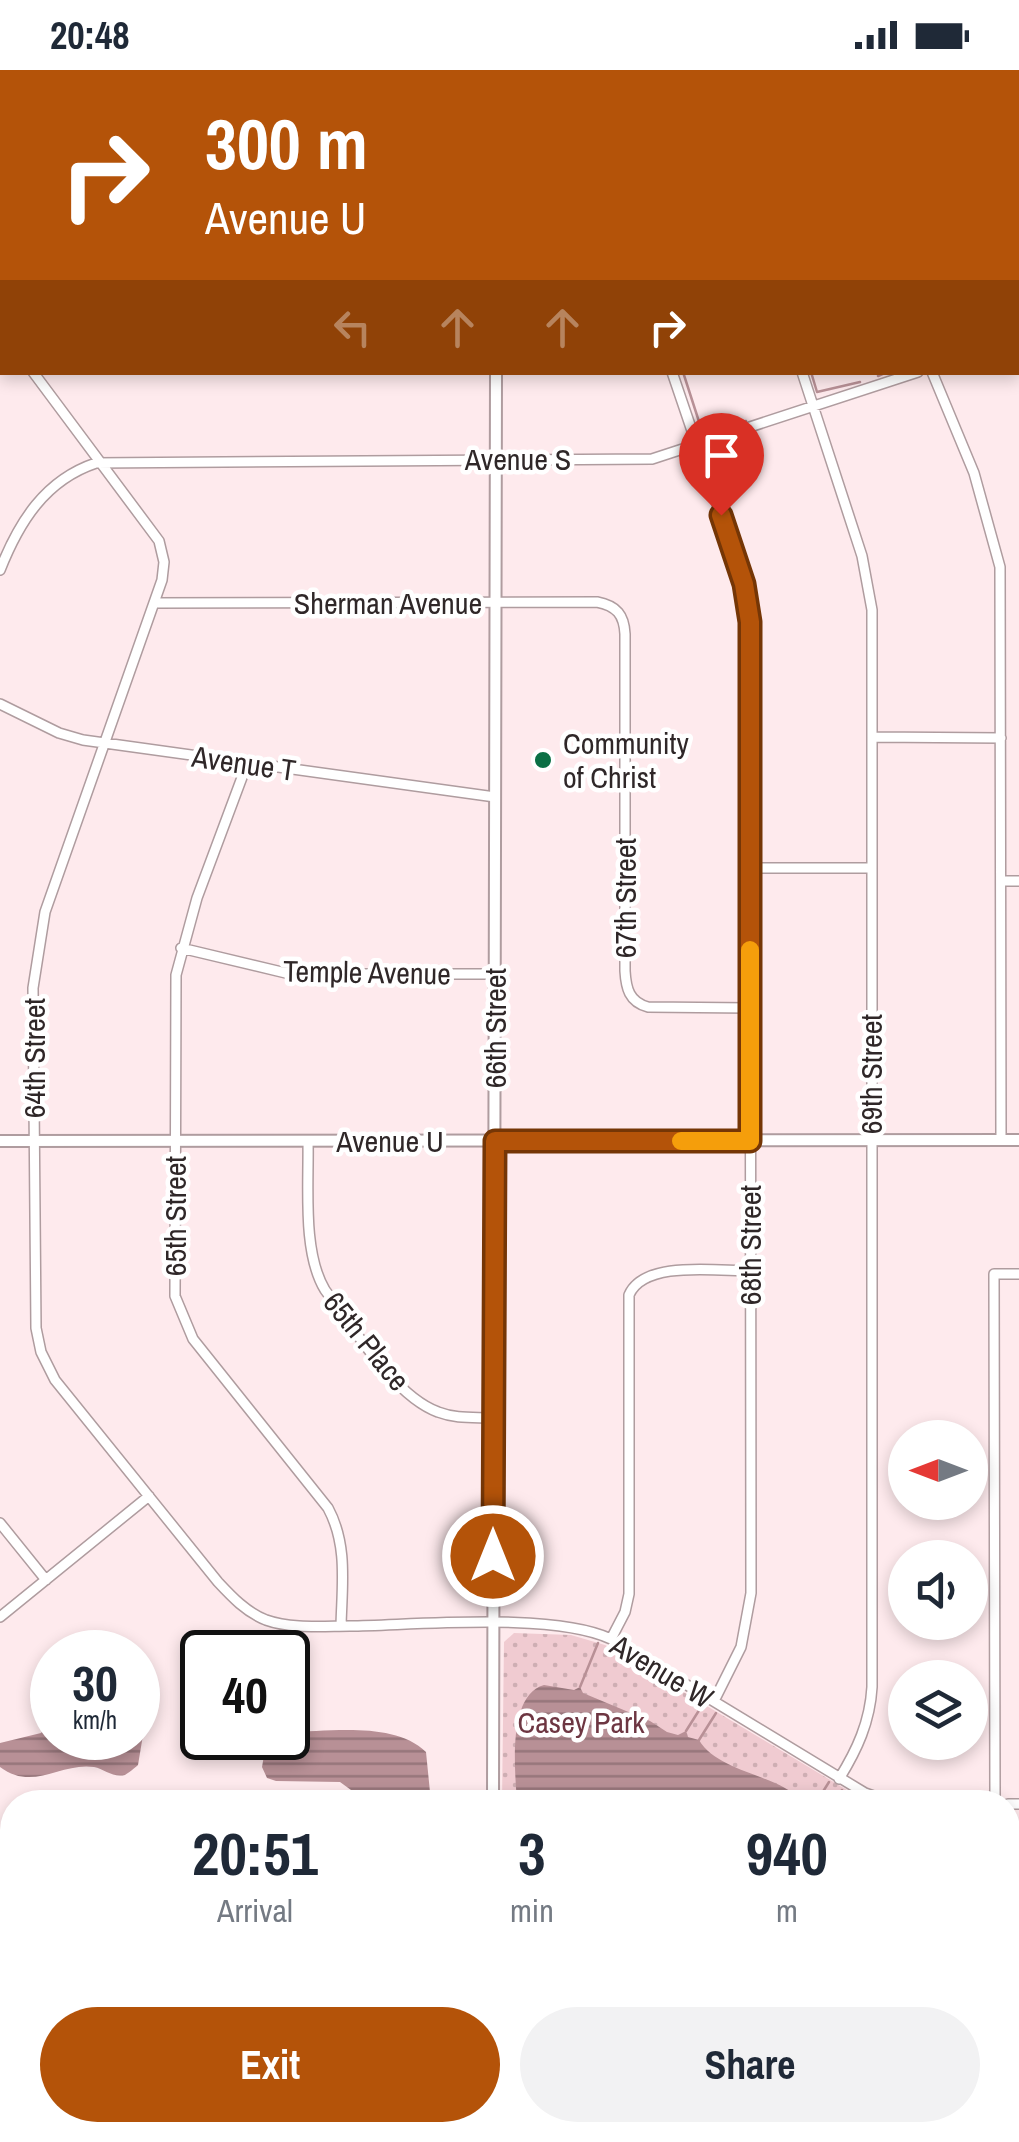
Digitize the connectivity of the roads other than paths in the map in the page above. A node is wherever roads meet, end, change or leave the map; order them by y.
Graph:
1 (35, 375) edge
2 (496, 375) edge
3 (673, 375) edge
4 (803, 375) edge
5 (909, 375) edge
6 (933, 375) edge
7 (814, 408) junction
8 (698, 446) junction
9 (496, 459) junction
10 (103, 463) junction
11 (0, 570) edge
12 (496, 602) junction
13 (154, 604) junction
14 (620, 612) joint
15 (0, 704) edge
16 (872, 737) junction
17 (1002, 738) junction
18 (105, 744) junction
19 (247, 764) junction
20 (495, 796) junction
21 (750, 868) junction
22 (872, 868) junction
23 (1019, 880) edge
24 (1001, 881) junction
25 (182, 948) junction
26 (496, 974) junction
27 (749, 1008) junction
28 (871, 1140) junction
29 (1001, 1140) junction
30 (1019, 1140) edge
31 (0, 1141) edge
32 (34, 1141) junction
33 (175, 1141) junction
34 (308, 1141) junction
35 (495, 1141) junction
36 (750, 1141) junction
37 (750, 1271) junction
38 (1019, 1274) edge
39 (493, 1418) junction
40 (149, 1496) junction
41 (0, 1523) edge
42 (46, 1580) junction
43 (0, 1618) edge
44 (493, 1624) junction
45 (341, 1626) junction
46 (611, 1638) junction
47 (714, 1701) junction
48 (839, 1779) junction
49 (493, 1790) edge
50 (863, 1790) edge
51 (996, 1790) edge

1 - 10 street, 64th Street
2 - 9 street, 66th Street
3 - 8 street, 68th Street
4 - 7 street, 69th Street
5 - 7 street, Avenue S
6 - 17 street
7 - 8 street, Avenue S
7 - 16 street, 69th Street
8 - 9 street, Avenue S
8 - 21 street, 68th Street
9 - 10 street, Avenue S
9 - 12 street, 66th Street
10 - 11 street
10 - 13 street, 64th Street
12 - 13 street, Sherman Avenue
12 - 14 street, Sherman Avenue
12 - 20 street, 66th Street
13 - 18 street, 64th Street
14 - 27 street, 67th Street
15 - 18 street, Avenue T
16 - 17 street
16 - 22 street, 69th Street
17 - 24 street
18 - 19 street, Avenue T
18 - 32 street, 64th Street
19 - 20 street, Avenue T
19 - 25 street, 65th Street
20 - 26 street, 66th Street
21 - 22 street
21 - 27 street, 68th Street
22 - 28 street, 69th Street
23 - 24 street
24 - 29 street
25 - 26 street, Temple Avenue
25 - 33 street, 65th Street
26 - 35 street, 66th Street
27 - 36 street, 68th Street
28 - 29 street, Avenue U
28 - 36 street, Avenue U
28 - 48 street, 69th Street
29 - 30 street, Avenue U
31 - 32 street, Avenue U
32 - 33 street, Avenue U
32 - 40 street, 64th Street
33 - 34 street, Avenue U
33 - 45 street, 65th Street
34 - 35 street, Avenue U
34 - 39 street, 65th Place
35 - 36 street, Avenue U
35 - 39 street, 66th Street
36 - 37 street, 68th Street
37 - 46 street
37 - 47 street, 68th Street
38 - 51 street
39 - 44 street, 66th Street
40 - 42 street
40 - 45 street, Avenue W
41 - 42 street
42 - 43 street
44 - 45 street, Avenue W
44 - 46 street, Avenue W
44 - 49 street, 66th Street
46 - 47 street, Avenue W
47 - 48 street, Avenue W
48 - 50 street, Avenue W

